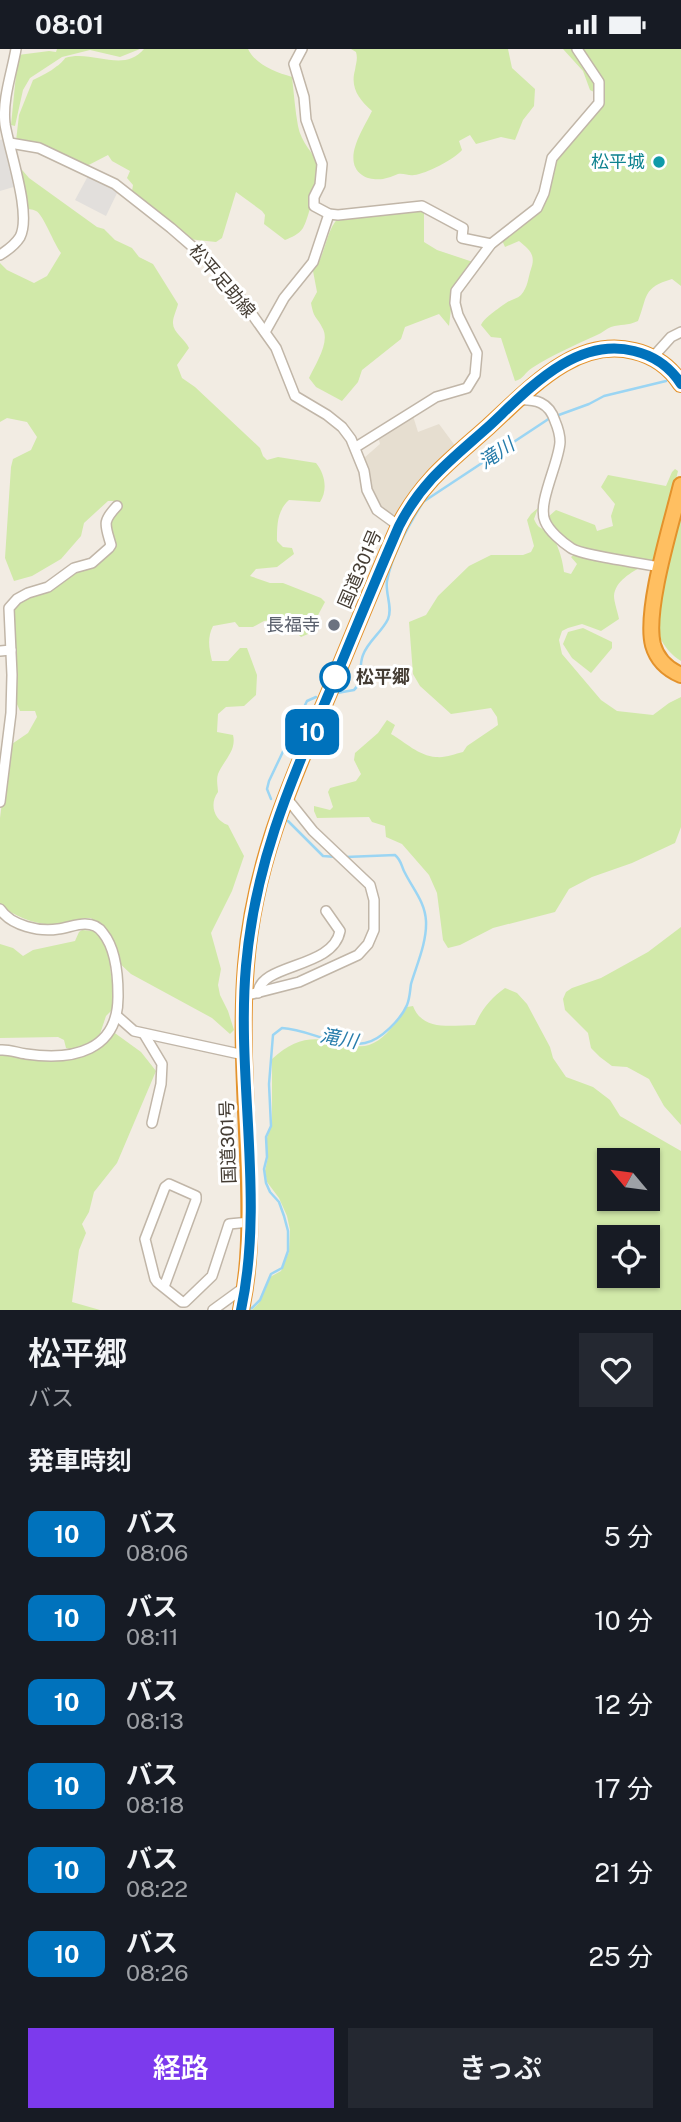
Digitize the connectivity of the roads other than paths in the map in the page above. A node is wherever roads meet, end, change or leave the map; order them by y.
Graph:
1 (16, 49) edge
2 (302, 49) edge
3 (577, 49) edge
4 (10, 143) junction
5 (328, 214) junction
6 (491, 244) junction
7 (0, 255) edge
8 (265, 332) junction
9 (681, 332) edge
10 (653, 357) junction
11 (681, 384) edge
12 (516, 400) junction
13 (356, 447) junction
14 (681, 485) edge
15 (117, 506) dead end
16 (399, 526) junction
17 (661, 567) junction
18 (0, 650) edge
19 (11, 650) junction
20 (681, 675) edge
21 (285, 795) junction
22 (0, 802) edge
23 (0, 909) edge
24 (326, 911) dead end
25 (251, 995) junction
26 (117, 1016) junction
27 (144, 1034) junction
28 (0, 1050) edge
29 (244, 1055) junction
30 (152, 1123) dead end
31 (250, 1222) junction
32 (246, 1286) junction
33 (164, 1287) junction
34 (241, 1307) edge
35 (213, 1310) edge

1 - 4 street
2 - 5 street
3 - 6 street
4 - 7 street
4 - 8 street, 松平足助線
5 - 6 street
5 - 8 street
6 - 13 street
8 - 13 street, 松平足助線
9 - 10 street
10 - 11 highway
10 - 12 highway, 国道301号
12 - 16 highway, 国道301号
12 - 17 street
13 - 16 street, 松平足助線
14 - 17 highway
15 - 19 street
16 - 21 highway, 国道301号
17 - 20 highway
18 - 19 street
19 - 22 street
21 - 25 highway, 国道301号
21 - 25 street
23 - 26 street
24 - 25 street
25 - 29 highway, 国道301号
26 - 27 street
26 - 28 street
27 - 29 street
27 - 30 street
29 - 31 highway, 国道301号
31 - 32 highway, 国道301号
31 - 33 street
32 - 34 highway, 国道301号
32 - 35 street
33 - 33 street

